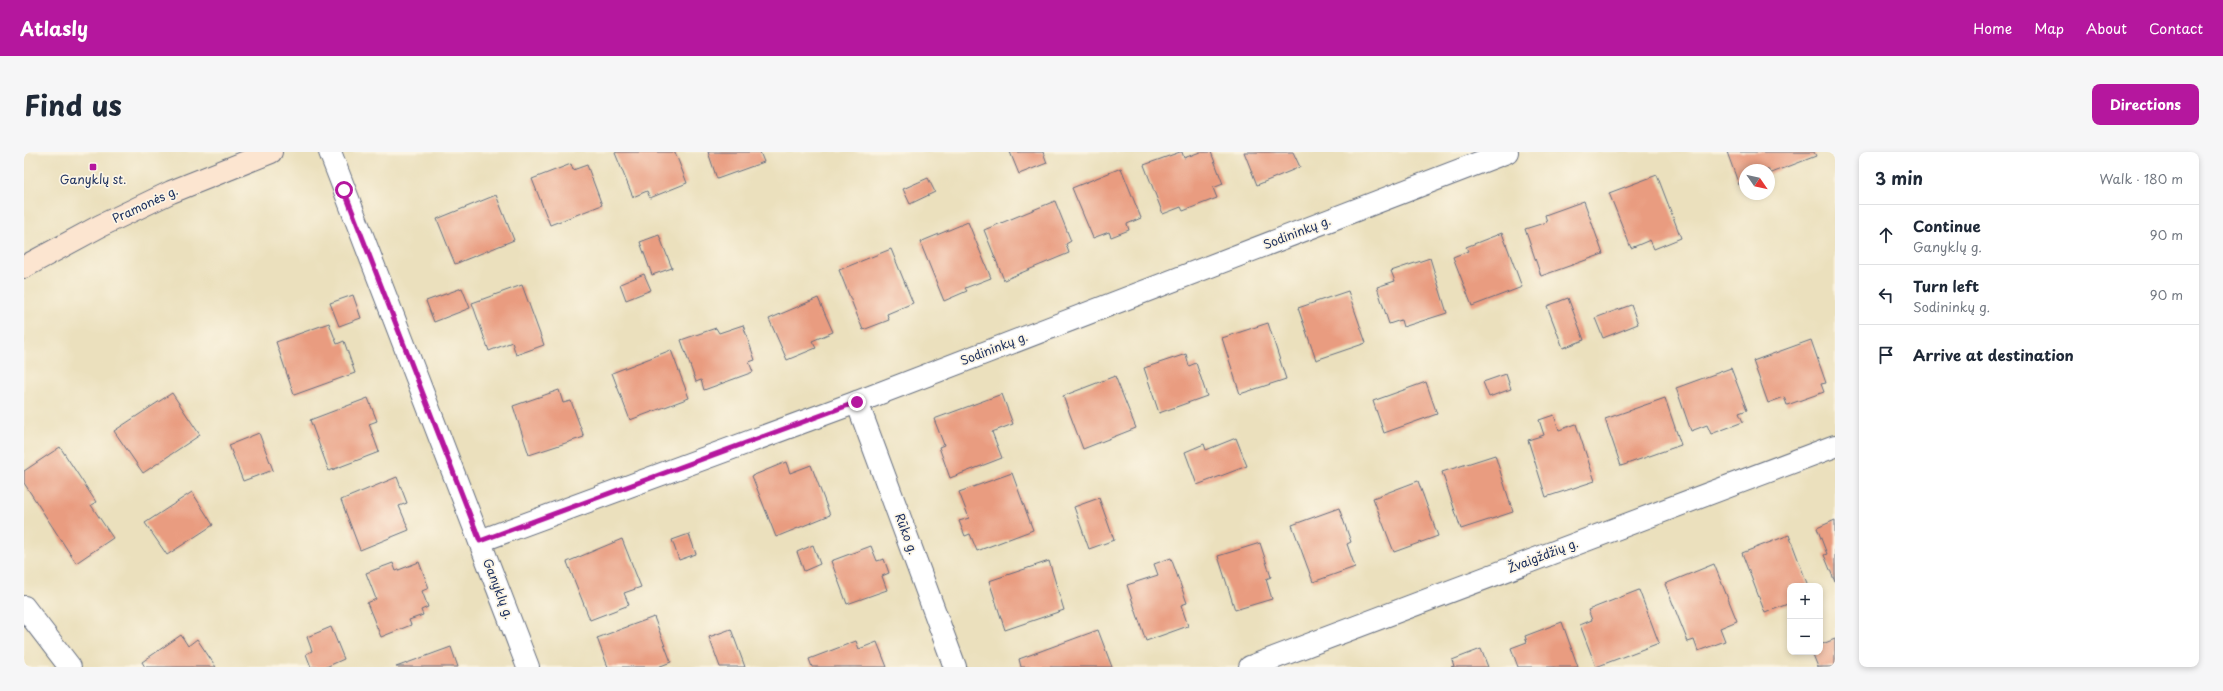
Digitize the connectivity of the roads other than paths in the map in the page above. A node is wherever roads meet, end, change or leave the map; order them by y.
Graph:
1 (271, 152) edge
2 (330, 152) edge
3 (1507, 152) edge
4 (24, 267) edge
5 (857, 402) junction
6 (1835, 446) edge
7 (480, 541) junction
8 (24, 607) edge
9 (70, 667) edge
10 (528, 667) edge
11 (955, 667) edge
12 (1250, 667) edge

1 - 4 main road, Pramonės g.
2 - 7 street, Ganyklų g.
3 - 5 street, Sodininkų g.
5 - 7 street, Sodininkų g.
5 - 11 street, Rūko g.
6 - 12 street, Žvaigždžių g.
7 - 10 street, Ganyklų g.
8 - 9 street

